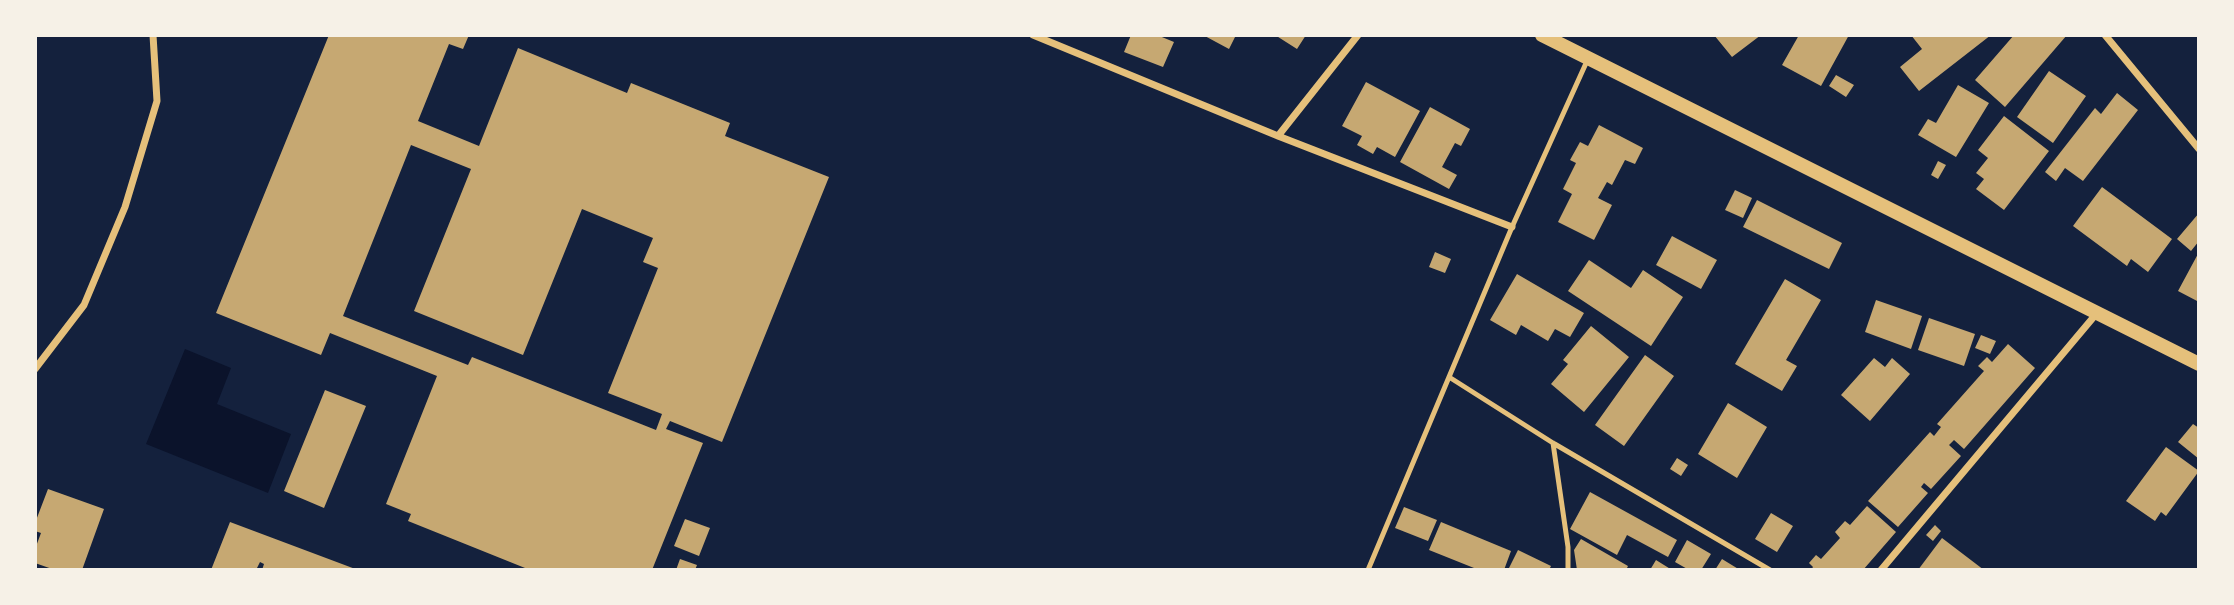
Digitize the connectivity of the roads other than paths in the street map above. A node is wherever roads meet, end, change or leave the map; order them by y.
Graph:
1 (153, 35) edge
2 (1033, 35) edge
3 (1358, 35) edge
4 (1542, 35) edge
5 (2105, 35) edge
6 (1589, 58) junction
7 (1278, 136) junction
8 (2199, 149) edge
9 (1512, 227) junction
10 (2098, 312) junction
11 (2199, 364) edge
12 (35, 369) edge
13 (1449, 377) junction
14 (1553, 443) junction
15 (1368, 570) edge
16 (1568, 570) edge
17 (1770, 570) edge
18 (1881, 570) edge

1 - 12 street
2 - 7 street
3 - 7 street
4 - 6 main road
5 - 8 street
6 - 9 lane
6 - 10 main road
7 - 9 street
9 - 13 lane
10 - 11 main road
10 - 18 street
13 - 14 lane
13 - 15 lane
14 - 16 lane
14 - 17 lane

